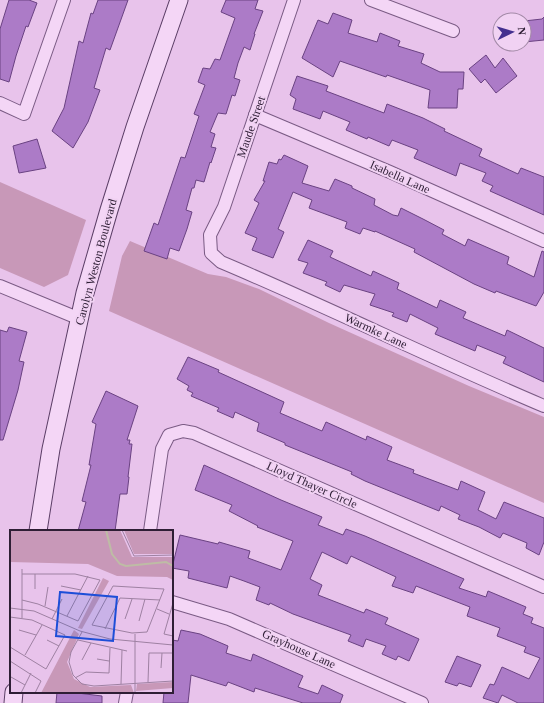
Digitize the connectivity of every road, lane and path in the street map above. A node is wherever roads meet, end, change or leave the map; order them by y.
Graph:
1 (64, 0) edge
2 (179, 0) edge
3 (294, 0) edge
4 (371, 0) edge
5 (453, 31) dead end
6 (0, 103) edge
7 (255, 115) junction
8 (544, 241) edge
9 (211, 253) joint
10 (0, 286) edge
11 (80, 320) junction
12 (544, 406) edge
13 (38, 530) edge
14 (150, 530) edge
15 (544, 588) edge
16 (173, 602) edge
17 (14, 693) edge
18 (127, 693) edge
19 (13, 703) edge
20 (125, 703) edge
21 (422, 703) edge

1 - 6 street
2 - 11 street, Carolyn Weston Boulevard
3 - 7 street, Maude Street
4 - 5 street
7 - 8 street, Isabella Lane
7 - 9 street, Maude Street
9 - 12 street, Warmke Lane
10 - 11 street
11 - 13 street, Carolyn Weston Boulevard
14 - 15 street, Lloyd Thayer Circle
16 - 21 street, Grayhouse Lane
17 - 19 street
18 - 20 street

